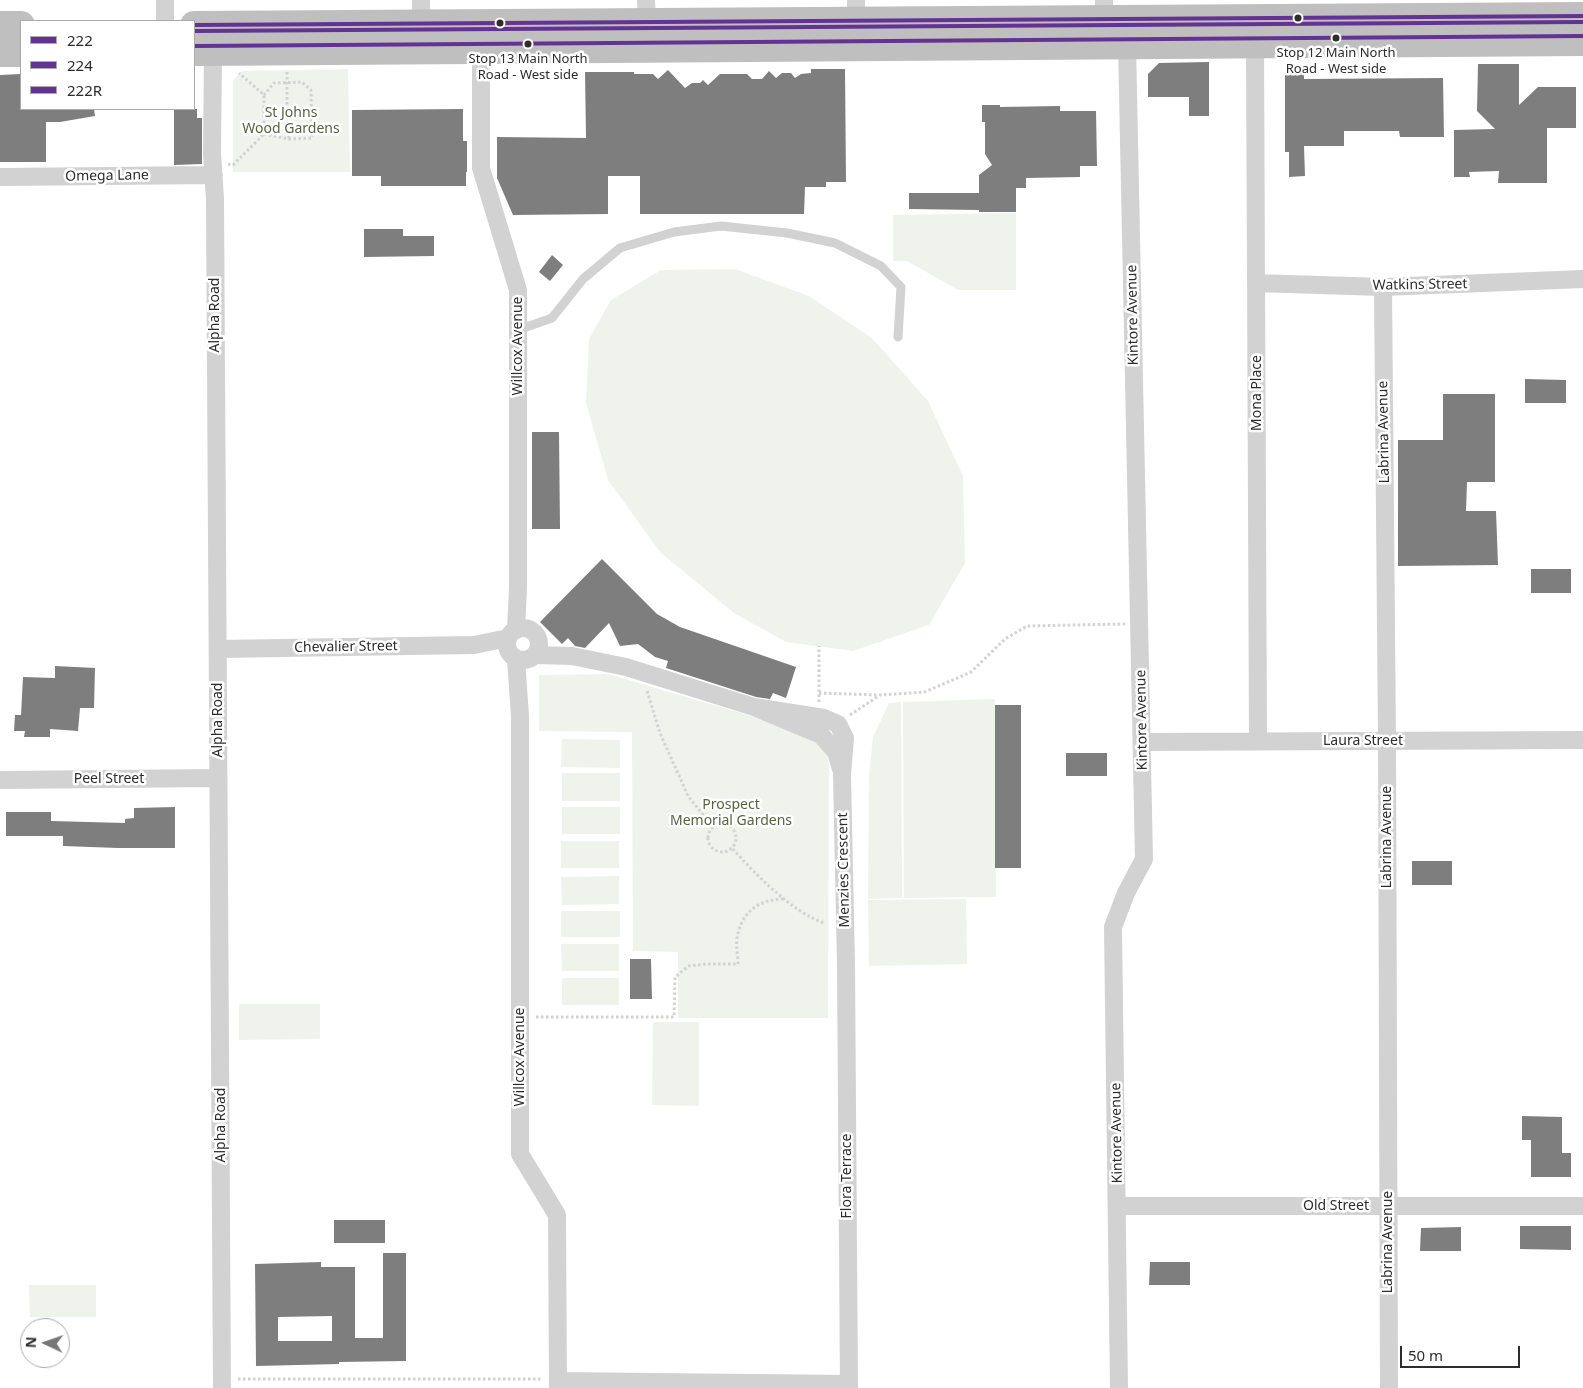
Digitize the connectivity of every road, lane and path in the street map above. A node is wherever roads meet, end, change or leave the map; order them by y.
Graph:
1 (165, 0) edge
2 (856, 10) edge
3 (1104, 10) edge
4 (647, 11) edge
5 (421, 12) edge
6 (1583, 16) edge
7 (164, 20) edge
8 (1449, 20) edge
9 (1332, 21) edge
10 (0, 25) edge
11 (20, 25) edge
12 (204, 25) edge
13 (1583, 42) edge
14 (1255, 44) junction
15 (1127, 45) junction
16 (856, 47) junction
17 (422, 50) junction
18 (481, 50) junction
19 (286, 51) junction
20 (204, 52) edge
21 (0, 53) edge
22 (20, 53) edge
23 (236, 70) dead end
24 (287, 82) junction
25 (264, 95) junction
26 (288, 107) dead end
27 (288, 116) dead end
28 (264, 134) junction
29 (289, 139) junction
30 (214, 170) junction
31 (0, 177) edge
32 (1583, 279) edge
33 (1256, 283) junction
34 (1383, 287) junction
35 (518, 330) junction
36 (898, 337) dead end
37 (1140, 624) junction
38 (523, 645) junction
39 (819, 646) dead end
40 (218, 649) junction
41 (647, 691) dead end
42 (819, 693) junction
43 (880, 696) junction
44 (754, 707) junction
45 (819, 717) junction
46 (838, 724) junction
47 (1583, 740) edge
48 (1258, 741) junction
49 (1387, 741) junction
50 (1143, 742) junction
51 (842, 775) junction
52 (218, 778) junction
53 (0, 780) edge
54 (713, 827) junction
55 (733, 849) junction
56 (785, 899) junction
57 (826, 923) dead end
58 (846, 965) joint
59 (519, 1016) junction
60 (1118, 1206) junction
61 (1387, 1206) junction
62 (1583, 1206) edge
63 (558, 1382) edge
64 (222, 1383) edge
65 (849, 1386) edge
66 (1119, 1388) edge
67 (1389, 1388) edge

1 - 7 street
2 - 3 highway
2 - 4 highway
2 - 16 highway
3 - 9 highway
4 - 5 highway
5 - 12 highway
5 - 17 highway
6 - 8 highway
8 - 9 highway
8 - 13 highway
9 - 14 highway
10 - 11 highway
12 - 20 highway
14 - 15 highway
14 - 33 street, Mona Place
15 - 16 highway
15 - 37 street, Kintore Avenue
16 - 18 highway
17 - 18 highway
17 - 19 highway
18 - 35 street, Willcox Avenue
19 - 20 highway
19 - 24 path
20 - 30 street, Alpha Road
21 - 22 highway
23 - 25 path
24 - 25 path
24 - 26 path
24 - 29 path
25 - 28 path
27 - 29 path
28 - 29 path
28 - 30 path
30 - 31 street, Omega Lane
30 - 40 street, Alpha Road
32 - 34 street, Watkins Street
33 - 34 street, Watkins Street
33 - 48 street, Mona Place
34 - 49 street, Labrina Avenue
35 - 36 lane
35 - 38 street, Willcox Avenue
37 - 43 path
37 - 50 street, Kintore Avenue
38 - 40 street, Chevalier Street
38 - 44 street, Menzies Crescent
38 - 59 street, Willcox Avenue
39 - 42 path
40 - 52 street, Alpha Road
41 - 54 path
42 - 43 path
42 - 45 path
43 - 46 path
44 - 45 street, Menzies Crescent
44 - 51 street, Menzies Crescent
45 - 46 street, Menzies Crescent
46 - 51 street, Menzies Crescent
47 - 49 street, Laura Street
48 - 49 street, Laura Street
48 - 50 street, Laura Street
49 - 61 street, Labrina Avenue
50 - 60 street, Kintore Avenue
51 - 58 street, Menzies Crescent
52 - 53 street, Peel Street
52 - 64 street, Alpha Road
54 - 55 path
54 - 55 path
55 - 56 path
56 - 57 path
56 - 59 path
58 - 65 street, Flora Terrace
59 - 63 street, Willcox Avenue
60 - 61 street, Old Street
60 - 66 street, Kintore Avenue
61 - 62 street, Old Street
61 - 67 street, Labrina Avenue
63 - 64 path
63 - 65 street

